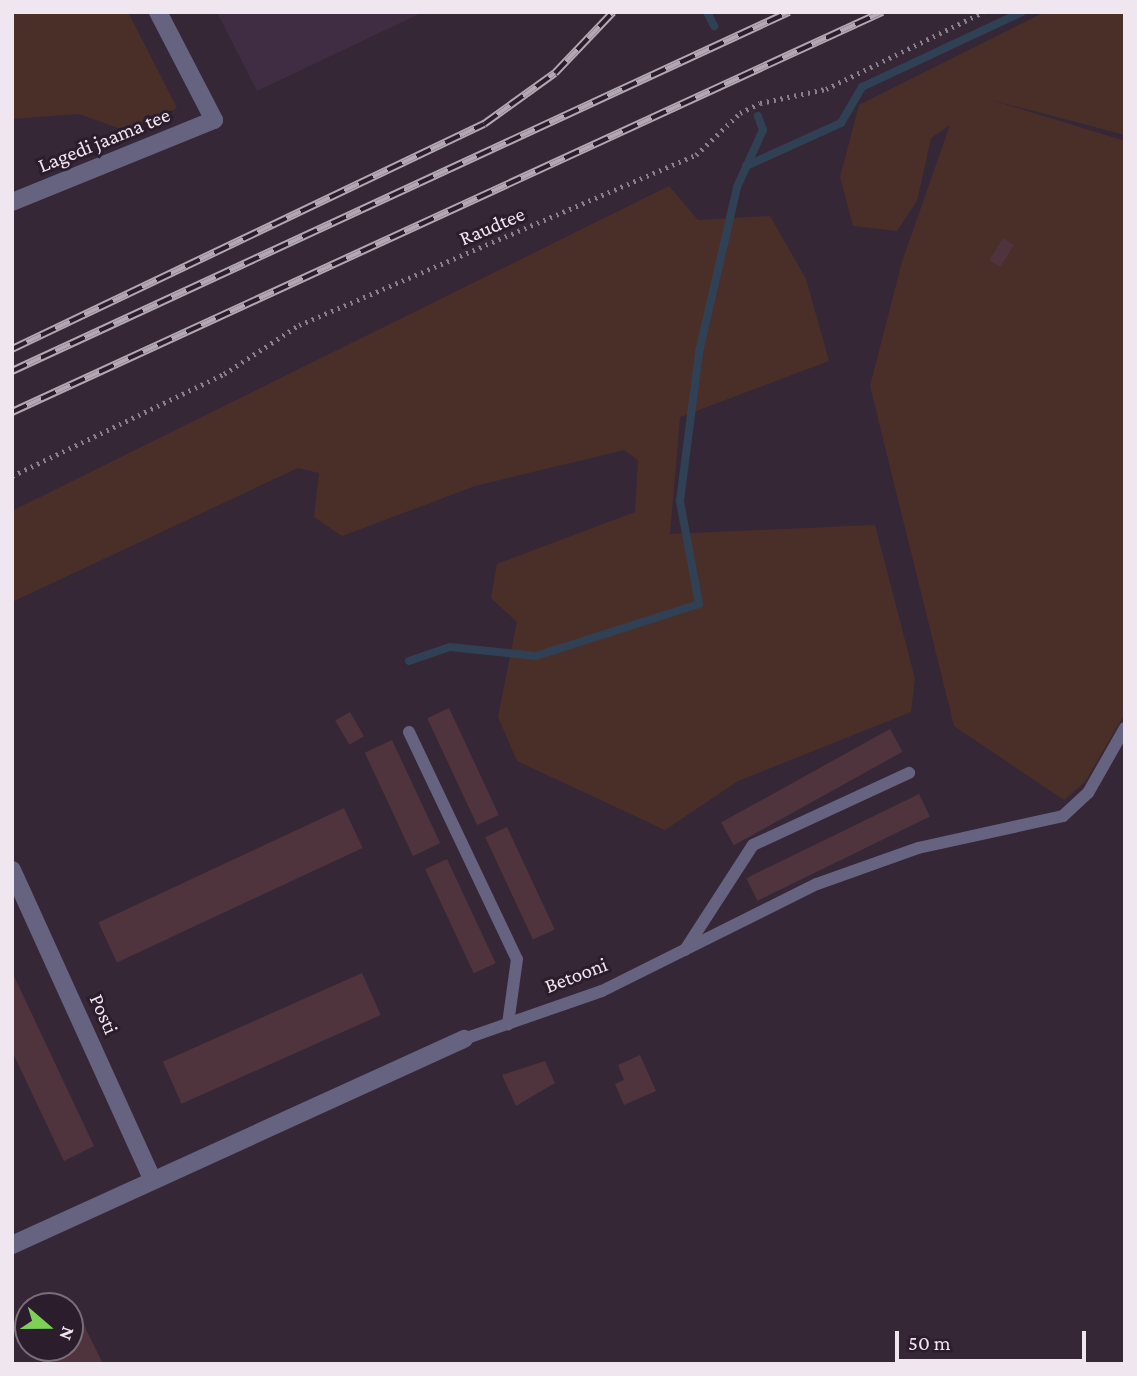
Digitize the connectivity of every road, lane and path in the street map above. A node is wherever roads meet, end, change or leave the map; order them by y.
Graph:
1 (158, 12) edge
2 (983, 12) edge
3 (12, 202) edge
4 (12, 476) edge
5 (1125, 728) edge
6 (410, 732) dead end
7 (909, 773) dead end
8 (12, 870) edge
9 (685, 950) junction
10 (508, 1024) junction
11 (464, 1039) joint
12 (151, 1177) junction
13 (12, 1245) edge

1 - 3 street, Lagedi jaama tee
2 - 4 path, Raudtee
5 - 9 lane, Betooni
6 - 10 lane
7 - 9 lane
8 - 12 street, Posti
9 - 10 lane, Betooni
10 - 11 lane, Betooni
11 - 12 street, Betooni
12 - 13 street, Betooni

